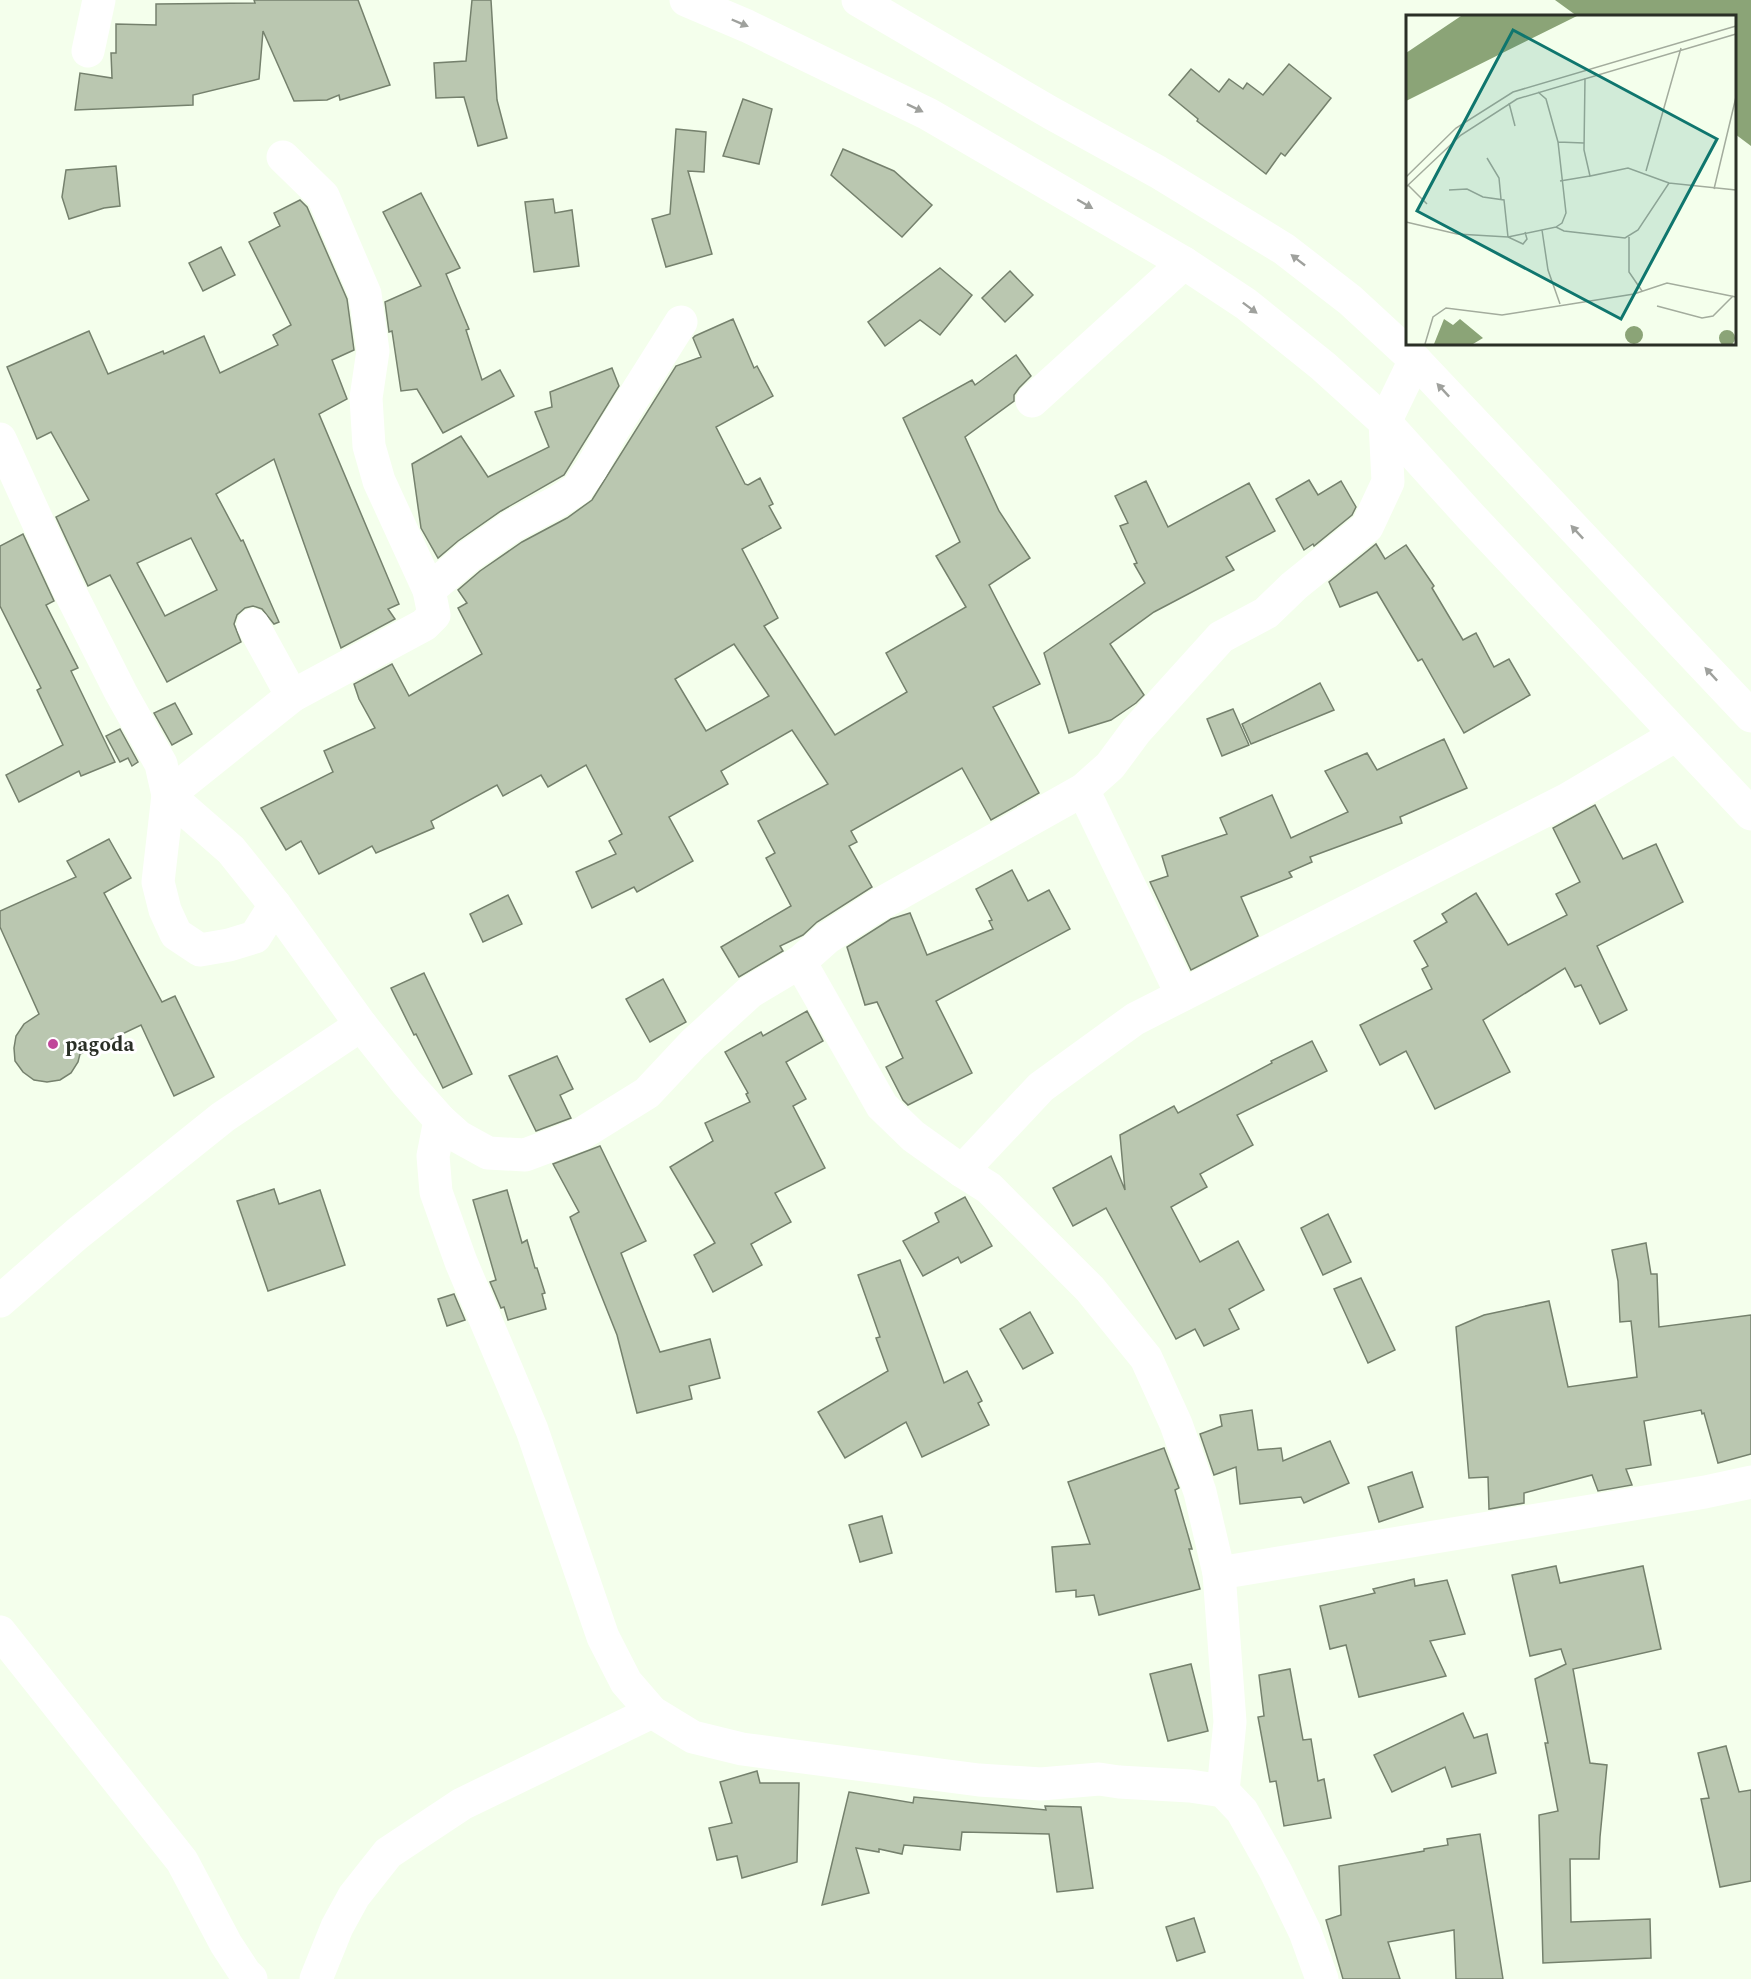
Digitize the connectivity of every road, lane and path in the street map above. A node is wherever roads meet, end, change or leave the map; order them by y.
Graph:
1 (99, 0) edge
2 (686, 0) edge
3 (858, 0) edge
4 (88, 51) dead end
5 (283, 157) dead end
6 (1184, 262) junction
7 (681, 322) dead end
8 (1415, 360) junction
9 (1032, 401) dead end
10 (1385, 422) junction
11 (0, 439) edge
12 (429, 590) junction
13 (253, 625) dead end
14 (292, 696) junction
15 (1751, 716) edge
16 (1676, 735) junction
17 (1083, 790) junction
18 (168, 795) junction
19 (1751, 814) edge
20 (275, 905) junction
21 (800, 962) junction
22 (1182, 995) junction
23 (361, 1025) junction
24 (440, 1120) junction
25 (962, 1171) junction
26 (0, 1301) edge
27 (1751, 1482) edge
28 (1219, 1573) junction
29 (0, 1632) edge
30 (652, 1712) junction
31 (1224, 1791) junction
32 (251, 1979) edge
33 (316, 1979) edge
34 (1322, 1979) edge

1 - 4 street
2 -> 6 street
8 -> 3 street
5 - 12 street
6 - 9 street
6 -> 10 street
7 - 12 street
8 - 10 street
15 -> 8 street
10 - 16 street
10 - 17 street
11 - 18 street
12 - 14 street
13 - 14 street
14 - 18 street
16 - 19 street
16 - 22 street
17 - 21 street
17 - 22 street
18 - 20 street
18 - 20 street
20 - 23 street
21 - 24 street
21 - 25 street
22 - 25 street
23 - 24 street
23 - 26 street
24 - 30 street
25 - 28 street
27 - 28 street
28 - 31 street
29 - 32 street
30 - 31 street
30 - 33 street
31 - 34 street

